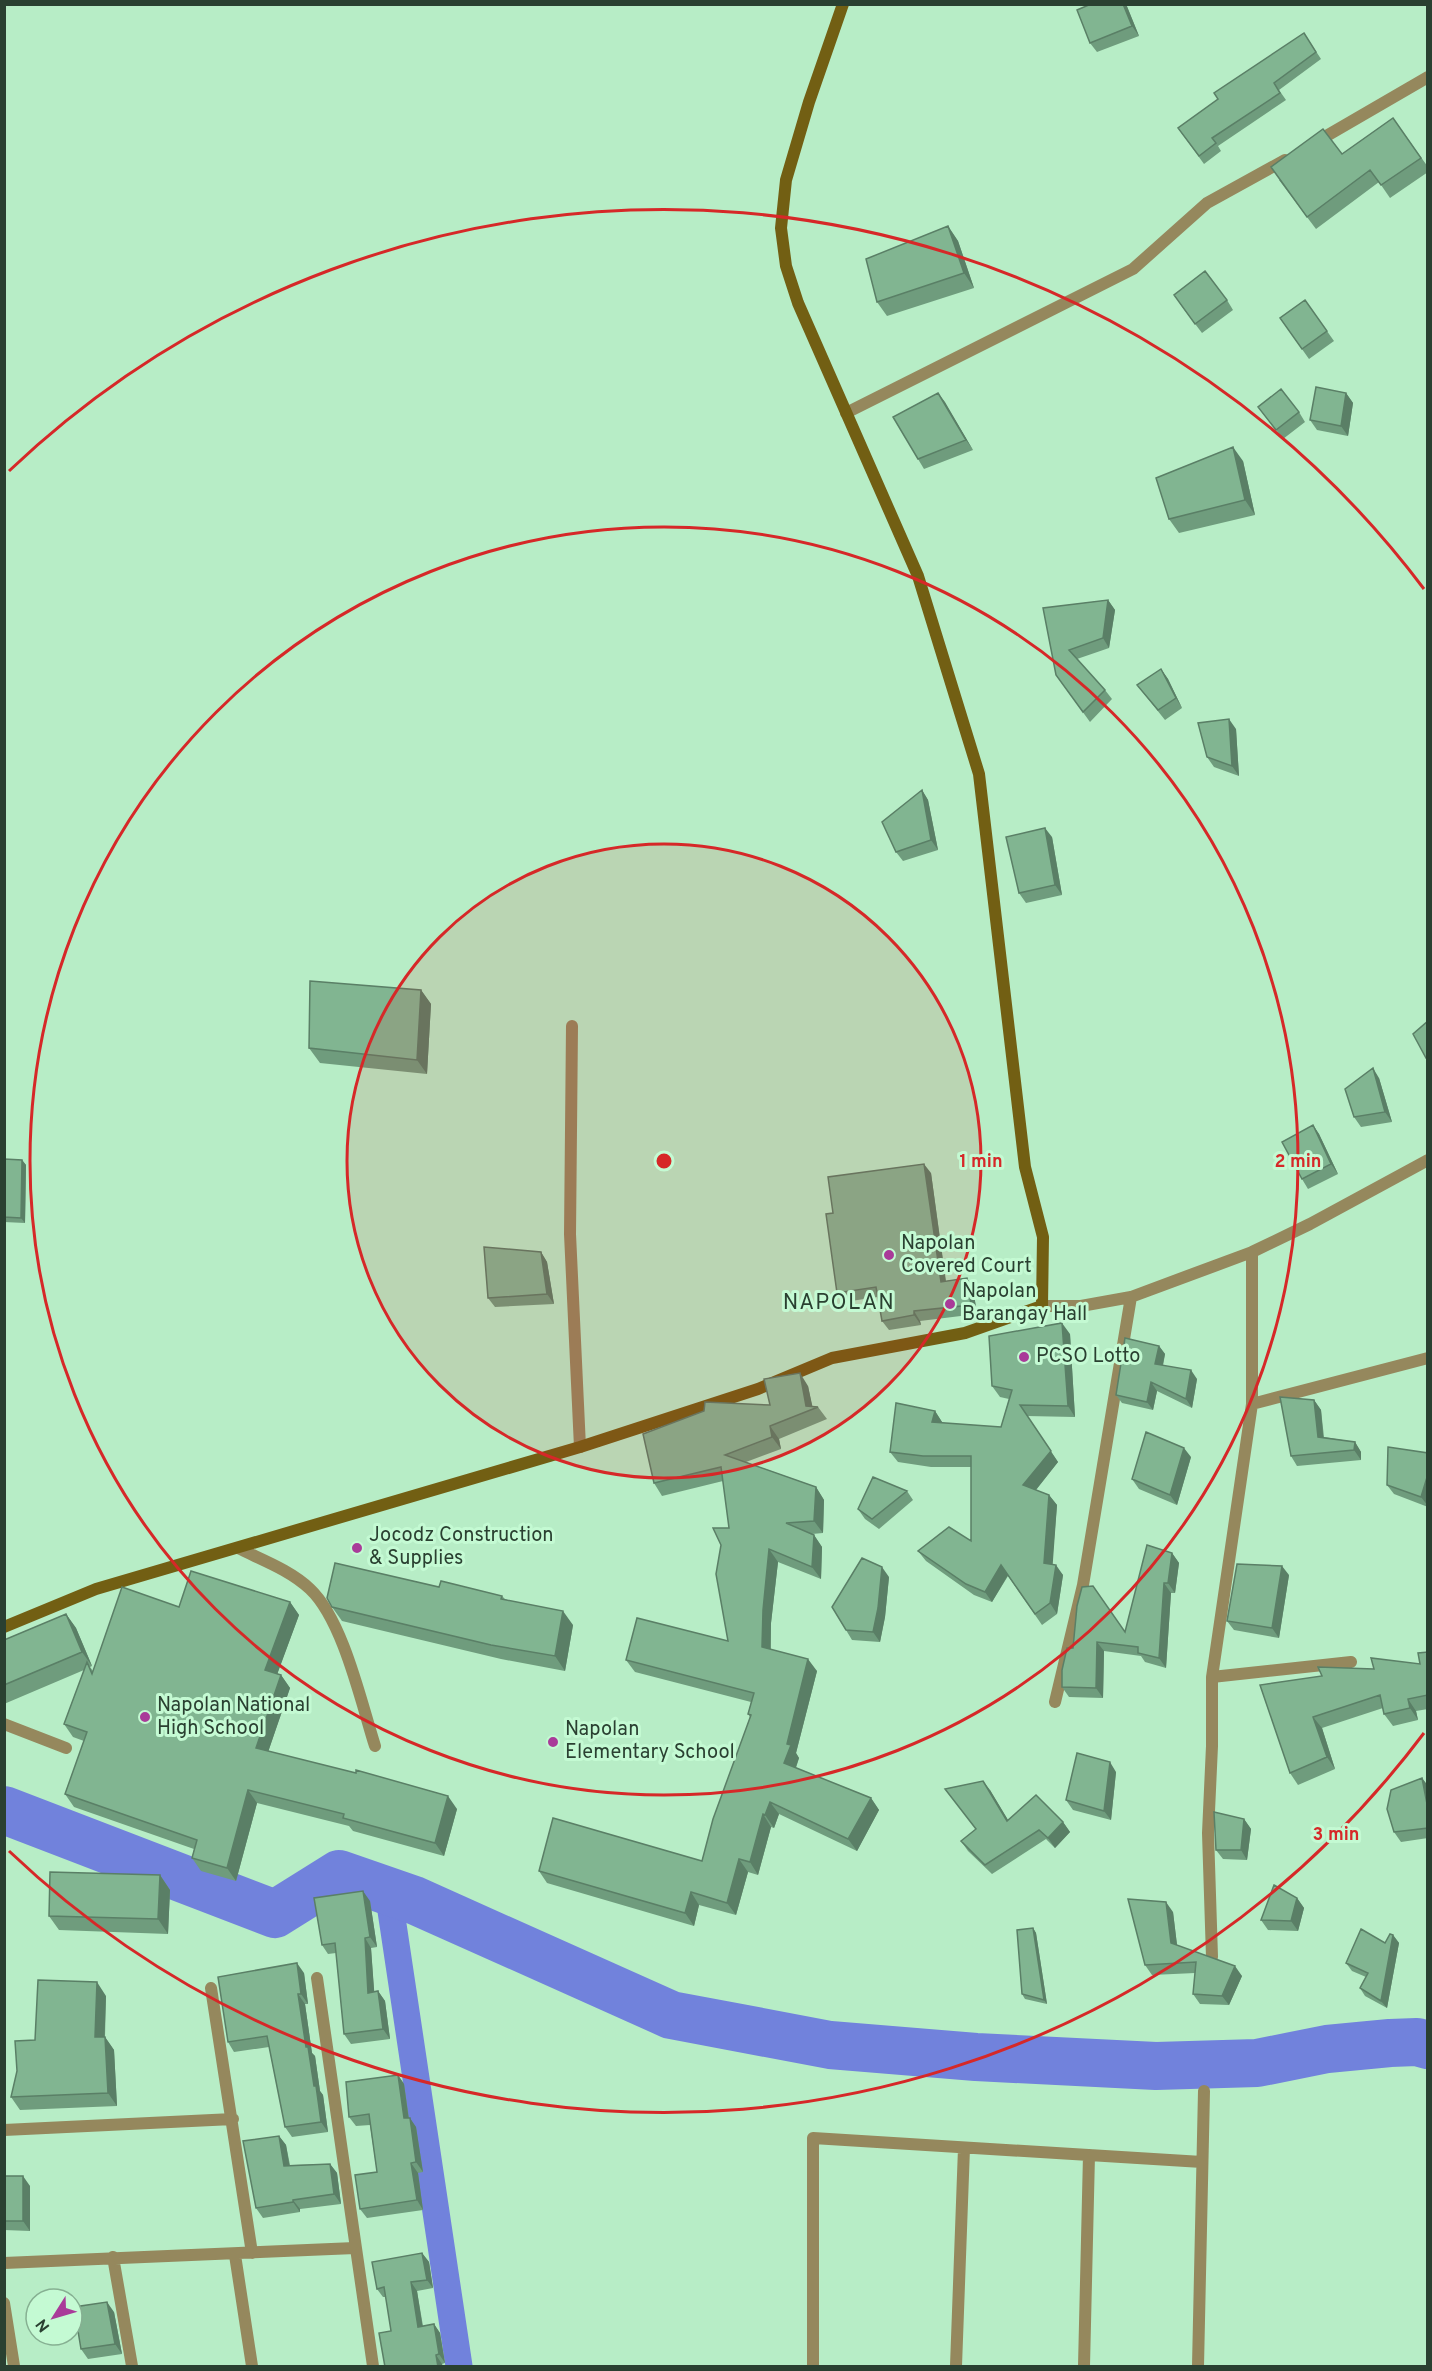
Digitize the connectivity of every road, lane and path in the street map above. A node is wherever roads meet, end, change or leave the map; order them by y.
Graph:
1 (843, 4) edge
2 (1428, 77) edge
3 (846, 413) junction
4 (572, 1026) dead end
5 (1428, 1160) edge
6 (1252, 1252) junction
7 (1131, 1297) junction
8 (1042, 1306) junction
9 (1428, 1358) edge
10 (1252, 1404) junction
11 (580, 1447) junction
12 (237, 1548) junction
13 (4, 1627) edge
14 (1351, 1662) dead end
15 (1212, 1677) junction
16 (1055, 1702) dead end
17 (4, 1724) edge
18 (375, 1746) dead end
19 (66, 1748) dead end
20 (1212, 1957) edge
21 (317, 1978) dead end
22 (211, 1988) dead end
23 (1204, 2091) dead end
24 (233, 2119) junction
25 (4, 2130) edge
26 (964, 2148) junction
27 (1089, 2155) junction
28 (1202, 2162) junction
29 (355, 2248) junction
30 (252, 2253) junction
31 (235, 2255) junction
32 (113, 2257) junction
33 (4, 2263) edge
34 (4, 2303) edge
35 (14, 2367) edge
36 (132, 2367) edge
37 (252, 2367) edge
38 (373, 2367) edge
39 (813, 2367) edge
40 (956, 2367) edge
41 (1084, 2367) edge
42 (1198, 2367) edge

1 - 3 street
2 - 3 street
3 - 8 street
4 - 11 street
5 - 6 street
6 - 7 street
6 - 10 street
7 - 8 street
7 - 16 street
8 - 11 street
9 - 10 street
10 - 15 street
11 - 12 street
12 - 13 street
12 - 18 street
14 - 15 street
15 - 20 street
17 - 19 street
21 - 29 street
22 - 24 street
23 - 28 street
24 - 25 street
24 - 30 street
26 - 27 street
26 - 39 street
26 - 40 street
27 - 28 street
27 - 41 street
28 - 42 street
29 - 30 street
29 - 38 street
30 - 31 street
31 - 32 street
31 - 37 street
32 - 33 street
32 - 36 street
34 - 35 street

